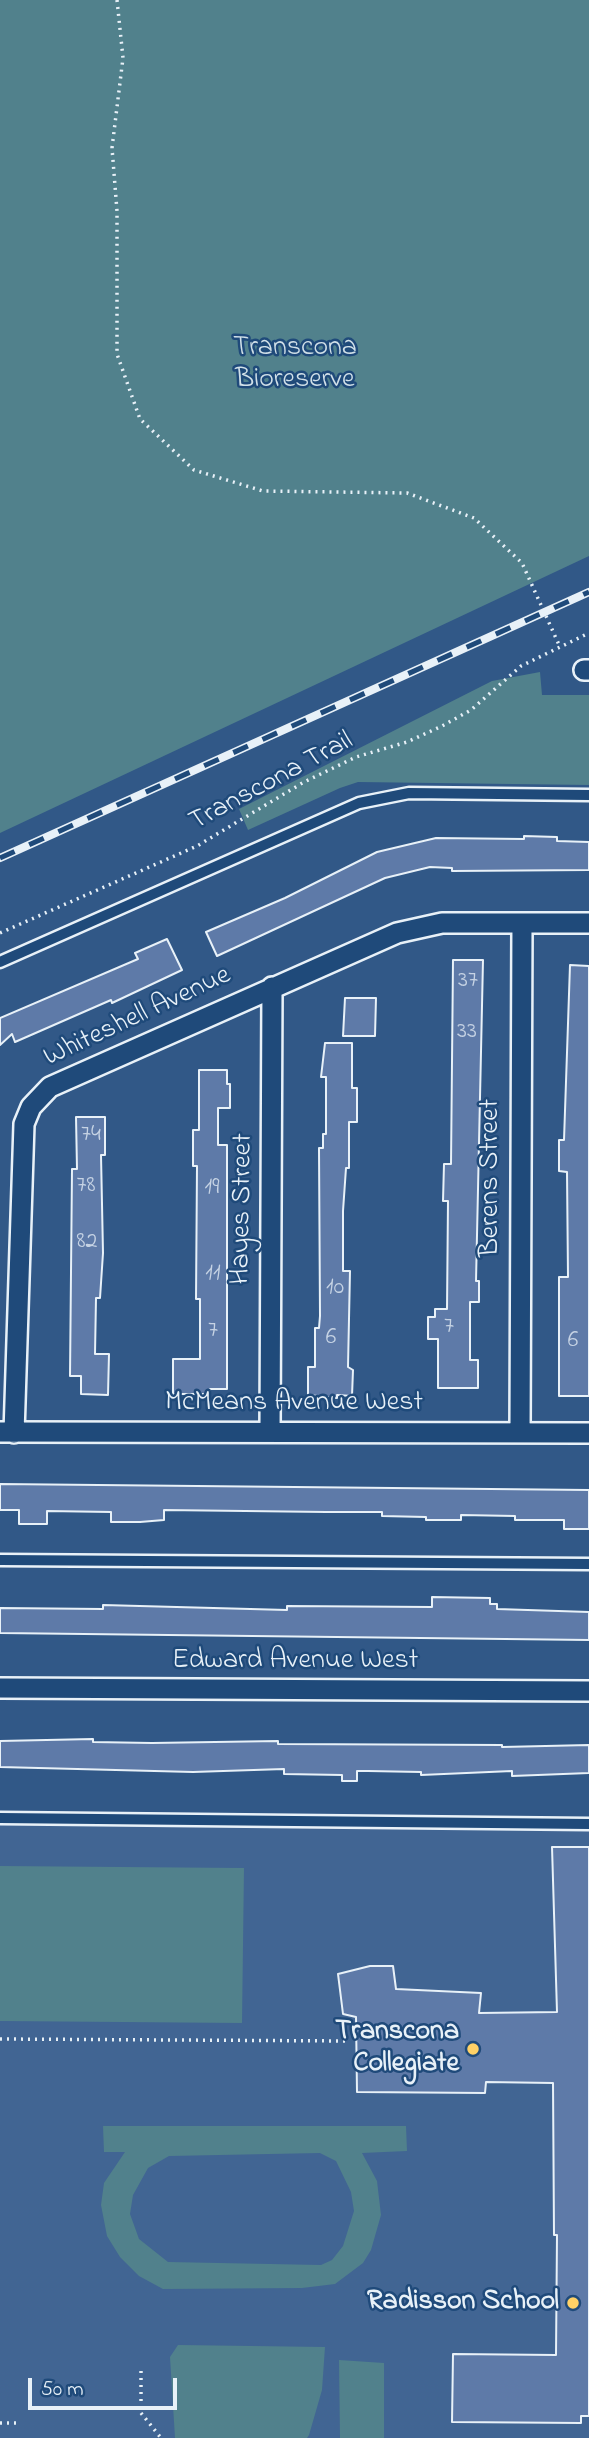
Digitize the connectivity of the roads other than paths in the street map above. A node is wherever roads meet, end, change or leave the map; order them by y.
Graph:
1 (589, 795) edge
2 (522, 923) junction
3 (589, 923) edge
4 (0, 962) edge
5 (272, 987) junction
6 (270, 1432) junction
7 (7, 1433) edge
8 (520, 1433) junction
9 (589, 1433) edge
10 (0, 1560) edge
11 (589, 1564) edge
12 (0, 1688) edge
13 (589, 1691) edge
14 (0, 1818) edge
15 (589, 1825) edge

1 - 4 lane
2 - 3 street, Whiteshell Avenue
2 - 5 street, Whiteshell Avenue
2 - 8 street, Berens Street
5 - 6 street, Hayes Street
5 - 7 street, Whiteshell Avenue
6 - 7 street, McMeans Avenue West
6 - 8 street, McMeans Avenue West
8 - 9 street, McMeans Avenue West
10 - 11 lane
12 - 13 street, Edward Avenue West
14 - 15 lane

